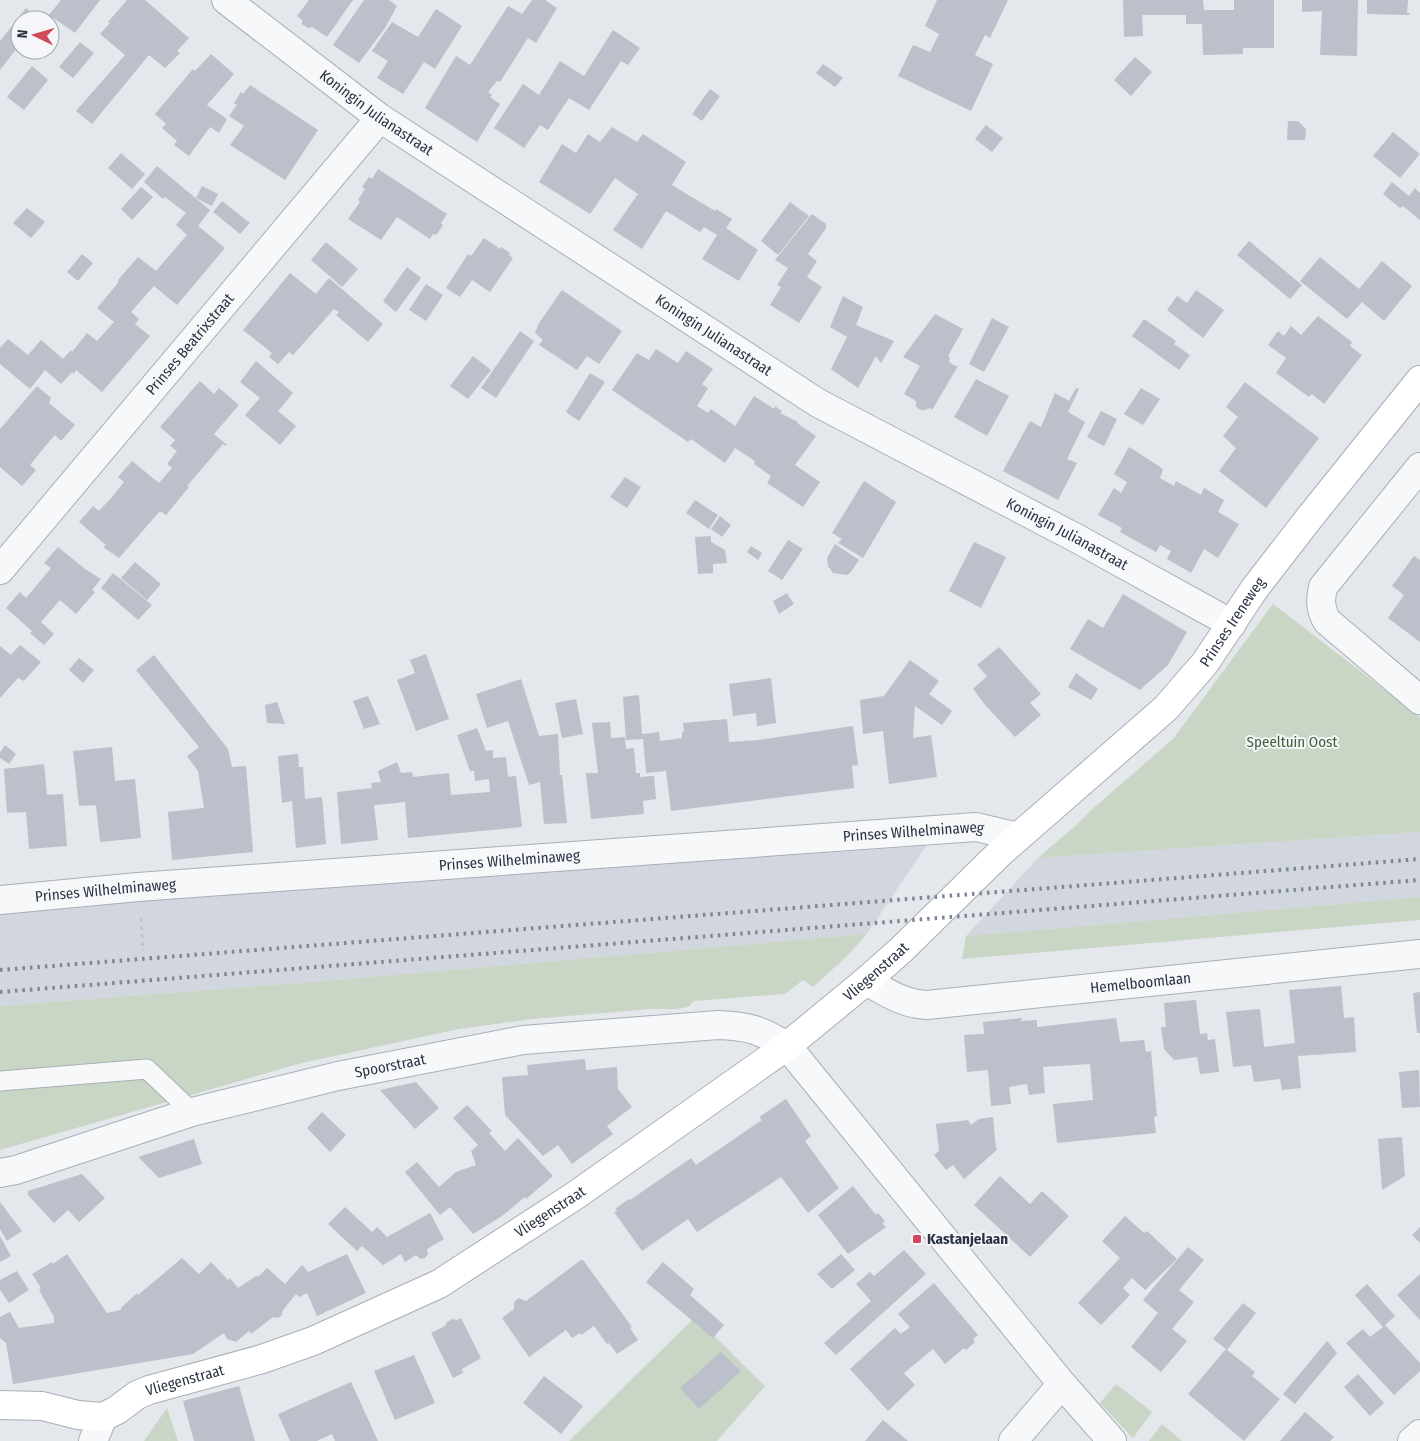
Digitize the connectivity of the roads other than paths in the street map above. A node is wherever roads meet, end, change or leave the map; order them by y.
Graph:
1 (226, 0) edge
2 (380, 118) junction
3 (1420, 380) edge
4 (1420, 467) edge
5 (0, 570) edge
6 (1232, 624) junction
7 (1420, 700) edge
8 (1018, 837) junction
9 (0, 900) edge
10 (1420, 954) edge
11 (866, 981) junction
12 (788, 1046) junction
13 (0, 1081) edge
14 (192, 1112) junction
15 (0, 1173) edge
16 (1062, 1384) junction
17 (0, 1405) edge
18 (98, 1429) edge
19 (1420, 1434) edge
20 (1013, 1441) edge
21 (1112, 1441) edge
22 (1412, 1441) edge

1 - 2 street, Koningin Julianastraat
2 - 5 street, Prinses Beatrixstraat
2 - 6 street, Koningin Julianastraat
3 - 6 main road, Prinses Ireneweg
4 - 7 street
6 - 8 main road, Prinses Ireneweg
8 - 9 street, Prinses Wilhelminaweg
8 - 11 main road, Vliegenstraat
10 - 11 street, Hemelboomlaan
11 - 12 main road, Vliegenstraat
12 - 14 street, Spoorstraat
12 - 16 street
12 - 18 main road, Vliegenstraat
13 - 14 lane
14 - 15 street, Spoorstraat
16 - 20 street
16 - 21 street
17 - 18 main road, Vliegenstraat
19 - 22 street

